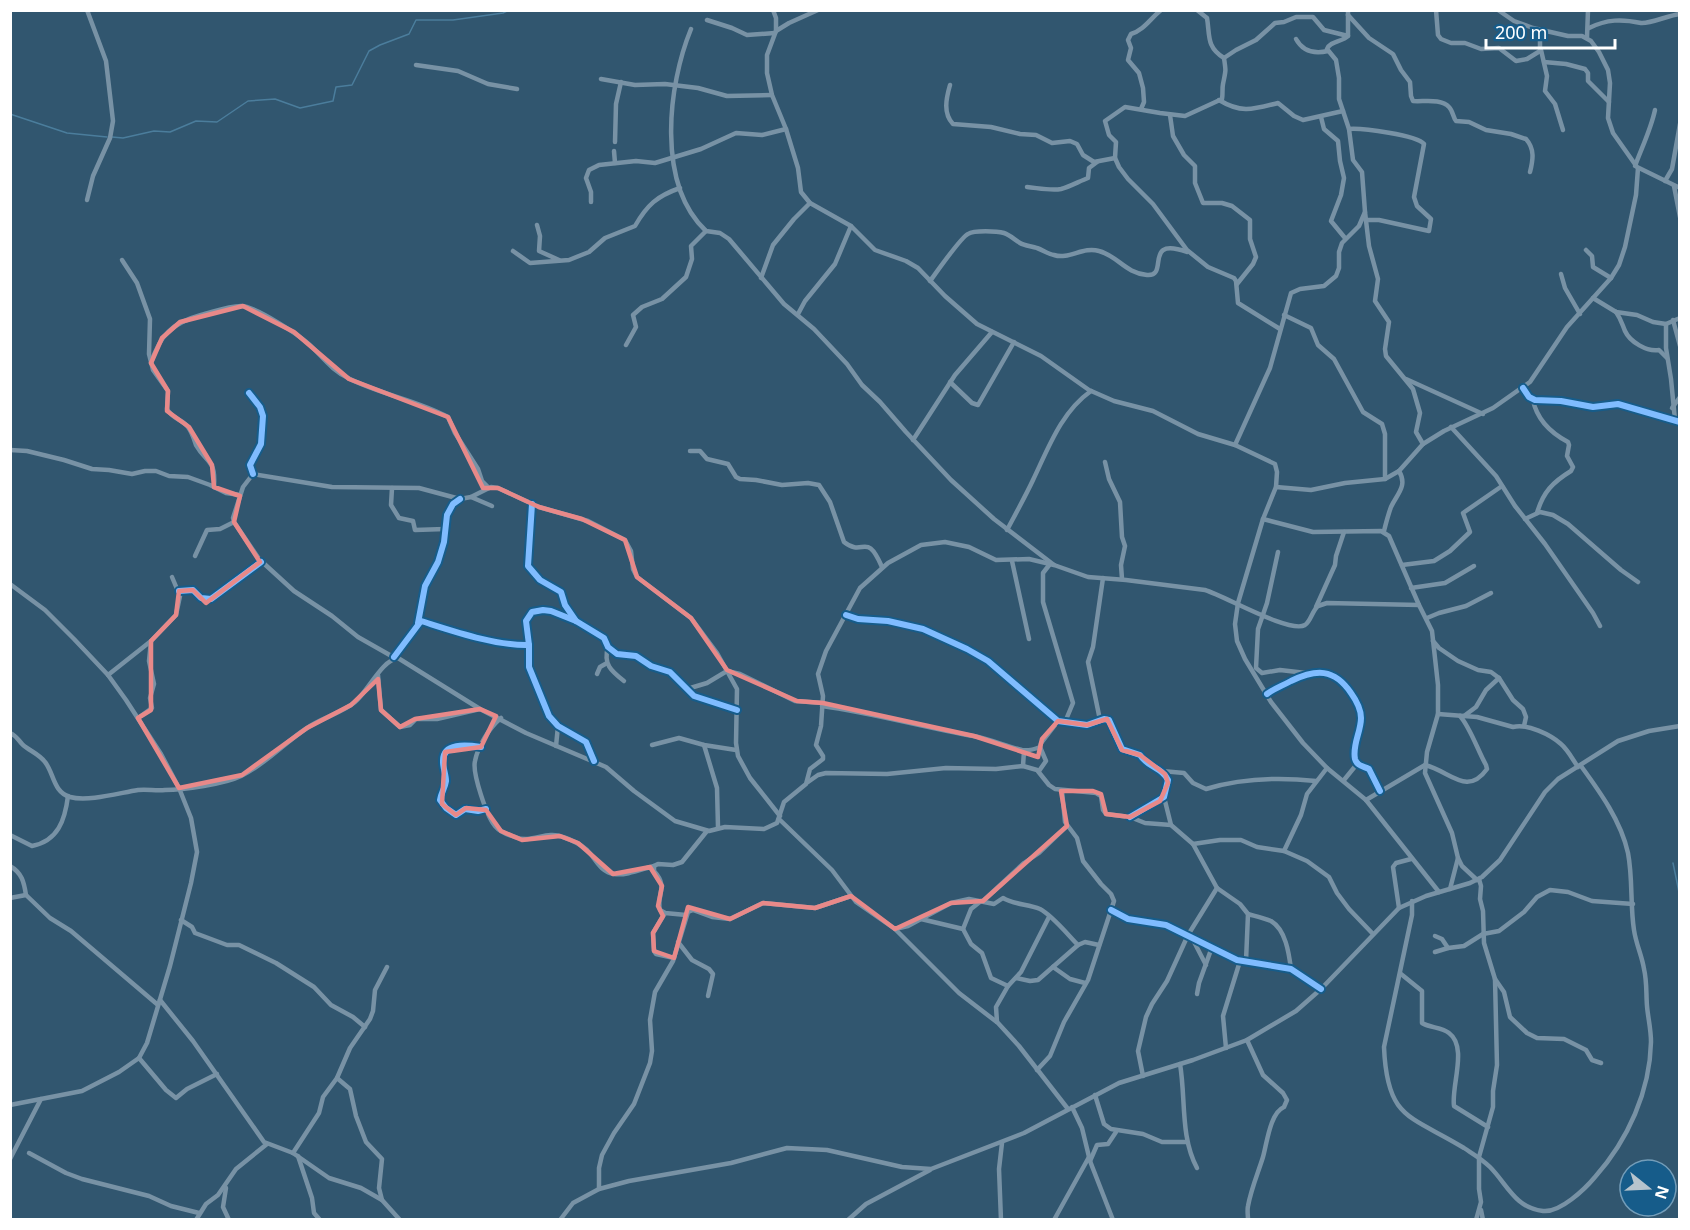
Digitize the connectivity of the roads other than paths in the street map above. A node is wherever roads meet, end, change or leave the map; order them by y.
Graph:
1 (87, 10) edge
2 (772, 10) edge
3 (818, 10) edge
4 (1161, 10) edge
5 (1197, 10) edge
6 (1436, 10) edge
7 (1498, 10) edge
8 (1588, 10) edge
9 (1348, 13) edge
10 (1680, 14) edge
11 (707, 20) dead end
12 (691, 28) dead end
13 (1589, 28) junction
14 (1543, 31) junction
15 (775, 32) junction
16 (1348, 36) junction
17 (1587, 38) junction
18 (1296, 39) dead end
19 (1541, 50) junction
20 (1328, 51) junction
21 (1224, 58) junction
22 (1544, 62) junction
23 (416, 65) dead end
24 (601, 79) dead end
25 (621, 82) junction
26 (674, 85) junction
27 (950, 85) dead end
28 (517, 89) dead end
29 (772, 95) junction
30 (1220, 100) junction
31 (1609, 102) junction
32 (1141, 109) junction
33 (1655, 110) dead end
34 (1342, 111) junction
35 (1170, 115) junction
36 (1322, 117) junction
37 (1680, 124) edge
38 (786, 129) junction
39 (1348, 129) junction
40 (1563, 130) dead end
41 (615, 142) dead end
42 (614, 151) dead end
43 (673, 158) junction
44 (1115, 158) junction
45 (1097, 162) junction
46 (615, 163) junction
47 (1637, 167) junction
48 (1530, 172) dead end
49 (1665, 181) junction
50 (1027, 187) dead end
51 (1677, 187) edge
52 (680, 188) junction
53 (87, 200) dead end
54 (591, 202) dead end
55 (810, 203) junction
56 (1365, 212) junction
57 (1680, 217) edge
58 (1366, 220) junction
59 (537, 225) dead end
60 (851, 226) junction
61 (706, 231) junction
62 (1345, 238) junction
63 (1586, 250) dead end
64 (513, 251) dead end
65 (1190, 253) junction
66 (122, 260) dead end
67 (562, 261) junction
68 (1561, 274) dead end
69 (761, 278) junction
70 (1611, 278) junction
71 (930, 280) junction
72 (1237, 284) junction
73 (1593, 298) junction
74 (1616, 312) junction
75 (798, 314) junction
76 (1580, 314) junction
77 (1284, 315) junction
78 (1678, 317) edge
79 (1666, 324) junction
80 (1280, 329) junction
81 (992, 332) junction
82 (1014, 342) junction
83 (626, 345) dead end
84 (1680, 346) edge
85 (1667, 358) junction
86 (151, 363) junction
87 (1405, 378) junction
88 (950, 382) junction
89 (1523, 388) junction
90 (1091, 391) junction
91 (249, 393) dead end
92 (1680, 397) edge
93 (1533, 400) junction
94 (1672, 408) junction
95 (1483, 414) junction
96 (1677, 421) edge
97 (1451, 427) junction
98 (913, 440) junction
99 (1424, 444) junction
100 (1235, 445) junction
101 (10, 450) edge
102 (690, 451) dead end
103 (1105, 462) dead end
104 (1399, 471) junction
105 (253, 474) junction
106 (1385, 479) junction
107 (1502, 486) junction
108 (214, 487) junction
109 (1276, 487) junction
110 (392, 488) junction
111 (489, 488) junction
112 (240, 495) junction
113 (471, 497) junction
114 (460, 499) junction
115 (532, 504) junction
116 (492, 506) dead end
117 (1537, 513) junction
118 (1263, 519) junction
119 (1525, 519) junction
120 (234, 522) junction
121 (445, 530) junction
122 (1007, 530) junction
123 (1384, 531) junction
124 (1344, 532) junction
125 (1278, 552) dead end
126 (195, 556) dead end
127 (1012, 561) junction
128 (261, 562) junction
129 (1052, 565) junction
130 (1402, 565) junction
131 (1474, 566) dead end
132 (882, 567) junction
133 (172, 577) dead end
134 (1103, 578) junction
135 (1122, 579) junction
136 (1638, 582) dead end
137 (10, 584) edge
138 (1411, 588) junction
139 (179, 591) junction
140 (1491, 593) dead end
141 (1238, 603) junction
142 (1419, 605) junction
143 (1316, 608) junction
144 (846, 615) junction
145 (1263, 615) junction
146 (1427, 618) junction
147 (576, 621) junction
148 (418, 623) junction
149 (1600, 626) dead end
150 (1029, 639) dead end
151 (1432, 640) junction
152 (151, 642) junction
153 (529, 645) junction
154 (608, 648) junction
155 (395, 658) junction
156 (607, 663) junction
157 (727, 671) junction
158 (597, 674) dead end
159 (1307, 674) junction
160 (108, 675) junction
161 (378, 675) junction
162 (1499, 678) junction
163 (624, 681) dead end
164 (687, 689) junction
165 (1267, 694) junction
166 (822, 704) junction
167 (480, 709) junction
168 (736, 710) junction
169 (1438, 714) junction
170 (1462, 716) junction
171 (138, 718) junction
172 (501, 718) junction
173 (1100, 720) junction
174 (1058, 721) junction
175 (1065, 722) junction
176 (558, 726) junction
177 (1524, 726) junction
178 (1680, 726) edge
179 (10, 733) edge
180 (652, 745) dead end
181 (704, 745) junction
182 (556, 746) junction
183 (481, 747) junction
184 (1040, 747) junction
185 (736, 750) junction
186 (1024, 751) junction
187 (594, 761) junction
188 (1357, 764) junction
189 (1425, 765) junction
190 (1023, 766) junction
191 (1580, 767) junction
192 (1328, 768) junction
193 (1160, 770) junction
194 (1040, 771) junction
195 (1344, 780) junction
196 (1316, 781) junction
197 (807, 782) junction
198 (179, 789) junction
199 (1062, 791) junction
200 (1380, 791) junction
201 (68, 796) junction
202 (1164, 797) junction
203 (1366, 800) junction
204 (486, 810) junction
205 (779, 817) junction
206 (1130, 817) junction
207 (1171, 825) junction
208 (1067, 826) junction
209 (718, 827) junction
210 (707, 831) junction
211 (10, 835) edge
212 (1193, 844) junction
213 (1284, 851) junction
214 (1458, 858) junction
215 (1411, 859) junction
216 (10, 866) edge
217 (654, 866) junction
218 (1478, 880) junction
219 (1217, 888) junction
220 (1449, 889) junction
221 (1439, 892) junction
222 (26, 895) junction
223 (851, 896) junction
224 (10, 898) edge
225 (982, 901) junction
226 (1412, 901) junction
227 (1633, 904) junction
228 (1399, 908) junction
229 (1111, 910) junction
230 (665, 913) junction
231 (1248, 914) junction
232 (686, 915) junction
233 (1049, 917) junction
234 (921, 919) junction
235 (180, 920) junction
236 (895, 929) junction
237 (963, 929) junction
238 (1373, 934) junction
239 (1483, 934) junction
240 (1435, 936) dead end
241 (1190, 937) junction
242 (678, 942) junction
243 (1078, 945) junction
244 (1099, 945) junction
245 (1212, 947) junction
246 (1448, 948) junction
247 (1436, 952) dead end
248 (674, 958) junction
249 (1243, 961) junction
250 (1206, 965) junction
251 (1053, 967) junction
252 (387, 968) dead end
253 (1291, 969) junction
254 (1401, 974) junction
255 (1016, 978) junction
256 (1495, 979) junction
257 (1085, 983) junction
258 (1008, 986) junction
259 (1321, 989) junction
260 (1197, 994) dead end
261 (708, 996) dead end
262 (159, 1003) junction
263 (998, 1023) junction
264 (364, 1027) junction
265 (1247, 1040) junction
266 (1226, 1048) junction
267 (139, 1058) junction
268 (1601, 1063) dead end
269 (1180, 1064) junction
270 (1037, 1070) junction
271 (217, 1074) junction
272 (1143, 1076) junction
273 (337, 1078) junction
274 (1095, 1095) junction
275 (41, 1099) junction
276 (10, 1105) edge
277 (1070, 1108) junction
278 (1488, 1127) junction
279 (1116, 1132) junction
280 (267, 1143) junction
281 (1002, 1143) junction
282 (1187, 1143) junction
283 (29, 1153) dead end
284 (296, 1155) junction
285 (1479, 1157) junction
286 (10, 1159) edge
287 (1089, 1159) junction
288 (1197, 1168) dead end
289 (931, 1169) junction
290 (228, 1182) junction
291 (599, 1189) junction
292 (382, 1200) junction
293 (1481, 1207) junction
294 (199, 1213) junction
295 (196, 1220) edge
296 (229, 1220) edge
297 (320, 1220) edge
298 (400, 1220) edge
299 (560, 1220) edge
300 (848, 1220) edge
301 (1001, 1220) edge
302 (1054, 1220) edge
303 (1113, 1220) edge
304 (1248, 1220) edge
305 (1476, 1220) edge
306 (1483, 1220) edge

1 - 53 street
2 - 15 street
3 - 15 street
4 - 32 street
5 - 21 street
6 - 19 street
7 - 14 street
8 - 13 street
9 - 16 street
9 - 48 street
10 - 13 street
11 - 15 street
12 - 26 street
13 - 17 street
14 - 17 street
14 - 19 street
15 - 29 street
16 - 20 street
16 - 21 street
17 - 31 street
18 - 20 street
19 - 22 street
20 - 34 street
21 - 30 street
22 - 31 street
22 - 40 street
23 - 28 street
24 - 25 street
25 - 26 street
25 - 41 street
26 - 29 street
26 - 43 street
27 - 45 street
29 - 38 street
30 - 35 street
30 - 36 street
31 - 47 street
32 - 35 street
32 - 44 street
33 - 47 street
34 - 36 street
34 - 39 street
35 - 72 street
36 - 62 street
37 - 49 street
38 - 43 street
38 - 55 street
39 - 56 street
39 - 58 street
42 - 46 street
43 - 46 street
43 - 52 street
44 - 45 street
44 - 65 street
45 - 50 street
46 - 54 street
47 - 49 street
47 - 70 street
49 - 51 street
51 - 57 street
52 - 61 street
52 - 67 street
55 - 60 street
55 - 69 street
56 - 58 street
56 - 62 street
58 - 87 street
59 - 67 street
60 - 71 street
60 - 75 street
61 - 69 street
61 - 83 street
62 - 77 street
63 - 70 street
64 - 67 street
65 - 71 street
65 - 72 street
66 - 86 street
68 - 76 street
69 - 75 street
70 - 73 street
71 - 81 street
72 - 80 street
73 - 74 street
73 - 76 street
74 - 79 street
74 - 85 street
75 - 98 street
76 - 89 street
77 - 80 street
77 - 106 street
78 - 79 street
78 - 84 street
79 - 85 street
80 - 100 street
81 - 82 street
81 - 88 street
82 - 88 street
82 - 90 street
85 - 94 street
86 - 108 street
86 - 111 street
87 - 95 street
87 - 99 street
88 - 98 street
89 - 93 street
89 - 95 street
90 - 100 street
90 - 122 street
91 - 105 street
92 - 94 street
93 - 96 street
93 - 117 street
94 - 96 street
95 - 97 street
97 - 99 street
97 - 107 street
98 - 122 street
99 - 104 street
100 - 109 street
101 - 108 street
102 - 132 street
103 - 135 street
104 - 106 street
104 - 123 street
105 - 110 street
105 - 112 street
106 - 109 street
107 - 119 street
107 - 130 street
108 - 112 street
109 - 118 street
110 - 114 street
110 - 121 street
111 - 113 street
111 - 115 street
112 - 120 street
113 - 114 street
113 - 116 street
114 - 121 street
115 - 147 street
115 - 157 street
117 - 119 street
117 - 136 street
118 - 124 street
118 - 141 street
119 - 149 street
120 - 126 street
120 - 128 street
121 - 148 street
122 - 129 street
123 - 124 street
123 - 130 street
124 - 143 street
125 - 145 street
127 - 129 street
127 - 132 street
127 - 150 street
128 - 139 street
128 - 155 street
129 - 134 street
129 - 175 street
130 - 138 street
131 - 138 street
132 - 144 street
133 - 139 street
134 - 135 street
134 - 173 street
135 - 141 street
137 - 160 street
138 - 142 street
139 - 152 street
140 - 146 street
141 - 145 street
141 - 165 street
142 - 143 street
142 - 146 street
143 - 145 street
144 - 166 street
144 - 174 street
145 - 159 street
146 - 151 street
147 - 153 street
147 - 154 street
148 - 153 street
148 - 155 street
151 - 162 street
151 - 169 street
152 - 160 street
152 - 171 street
153 - 176 street
154 - 156 street
154 - 164 street
155 - 161 street
155 - 167 street
156 - 158 street
156 - 163 street
157 - 164 street
157 - 166 street
157 - 168 street
159 - 165 street
159 - 188 street
160 - 171 street
161 - 167 street
161 - 198 street
162 - 170 street
162 - 177 street
164 - 168 street
165 - 192 street
166 - 186 street
166 - 197 street
167 - 172 street
168 - 185 street
169 - 170 street
169 - 189 street
170 - 177 street
170 - 189 street
171 - 198 street
172 - 182 street
172 - 183 street
173 - 175 street
173 - 193 street
174 - 175 street
174 - 184 street
176 - 182 street
176 - 187 street
177 - 191 street
178 - 191 street
179 - 201 street
180 - 181 street
181 - 185 street
181 - 209 street
182 - 187 street
183 - 204 street
183 - 204 street
184 - 186 street
184 - 194 street
185 - 205 street
186 - 190 street
187 - 210 street
188 - 195 street
188 - 200 street
189 - 200 street
189 - 214 street
190 - 194 street
190 - 197 street
191 - 218 street
191 - 227 street
192 - 195 street
192 - 196 street
193 - 196 street
193 - 202 street
194 - 199 street
195 - 203 street
196 - 213 street
197 - 205 street
198 - 201 street
198 - 235 street
199 - 206 street
199 - 208 street
200 - 203 street
201 - 211 street
202 - 206 street
202 - 207 street
203 - 215 street
204 - 217 street
205 - 209 street
205 - 223 street
206 - 207 street
207 - 212 street
208 - 225 street
208 - 229 street
209 - 210 street
210 - 217 street
212 - 213 street
212 - 219 street
213 - 238 street
214 - 218 street
214 - 220 street
215 - 221 street
215 - 228 street
216 - 222 street
217 - 230 street
218 - 220 street
218 - 239 street
219 - 231 street
219 - 241 street
220 - 221 street
221 - 226 street
222 - 224 street
222 - 262 street
223 - 232 street
223 - 236 street
225 - 233 street
225 - 234 street
225 - 237 street
226 - 228 street
226 - 254 street
227 - 239 street
227 - 285 street
228 - 238 street
229 - 241 street
229 - 244 street
230 - 232 street
230 - 248 street
231 - 249 street
231 - 253 street
232 - 242 street
233 - 243 street
233 - 255 street
234 - 236 street
234 - 237 street
235 - 262 street
235 - 264 street
236 - 263 street
237 - 258 street
238 - 259 street
239 - 246 street
239 - 256 street
240 - 246 street
241 - 245 street
241 - 250 street
241 - 272 street
242 - 248 street
242 - 261 street
243 - 244 street
243 - 251 street
244 - 257 street
245 - 249 street
245 - 250 street
246 - 247 street
248 - 291 street
249 - 253 street
249 - 266 street
250 - 260 street
251 - 255 street
251 - 257 street
252 - 264 street
253 - 259 street
254 - 278 street
254 - 285 street
255 - 258 street
256 - 268 street
256 - 278 street
257 - 270 street
258 - 263 street
259 - 265 street
262 - 267 street
262 - 271 street
263 - 270 street
264 - 273 street
265 - 266 street
265 - 304 street
266 - 269 street
267 - 271 street
267 - 275 street
269 - 272 street
269 - 282 street
270 - 277 street
271 - 280 street
272 - 274 street
273 - 284 street
273 - 292 street
274 - 277 street
274 - 279 street
275 - 276 street
275 - 286 street
277 - 281 street
277 - 287 street
278 - 285 street
279 - 282 street
279 - 287 street
280 - 284 street
280 - 290 street
281 - 289 street
281 - 301 street
282 - 288 street
283 - 294 street
284 - 292 street
284 - 297 street
285 - 293 street
287 - 302 street
287 - 303 street
289 - 291 street
289 - 300 street
290 - 294 street
290 - 296 street
291 - 299 street
292 - 298 street
293 - 305 street
293 - 306 street
294 - 295 street

